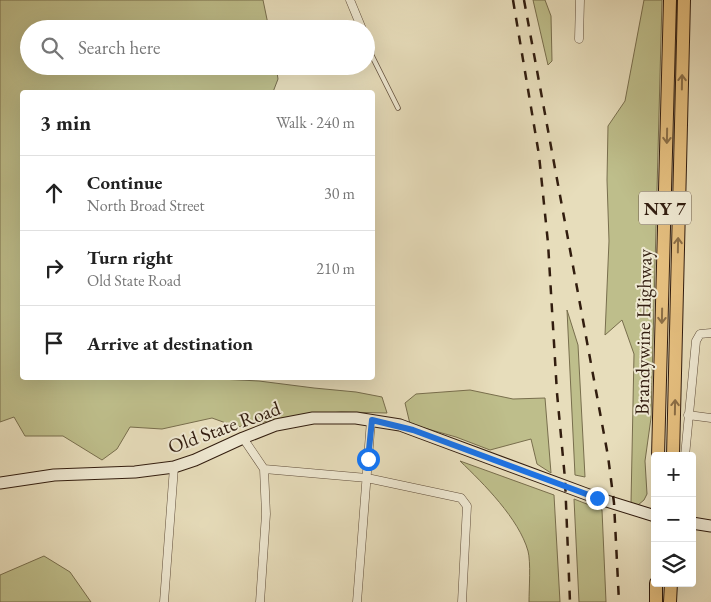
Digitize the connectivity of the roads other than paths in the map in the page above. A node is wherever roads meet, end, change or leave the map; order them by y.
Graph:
1 (350, 0) edge
2 (580, 0) edge
3 (670, 0) edge
4 (684, 0) edge
5 (358, 20) edge
6 (579, 39) dead end
7 (375, 62) edge
8 (398, 108) dead end
9 (708, 333) edge
10 (688, 415) junction
11 (711, 418) edge
12 (372, 420) junction
13 (243, 438) junction
14 (658, 452) edge
15 (673, 452) edge
16 (685, 452) edge
17 (174, 467) junction
18 (264, 470) junction
19 (367, 478) junction
20 (0, 482) edge
21 (651, 515) edge
22 (696, 524) edge
23 (711, 526) edge
24 (656, 587) edge
25 (671, 587) edge
26 (164, 602) edge
27 (260, 602) edge
28 (357, 602) edge
29 (462, 602) edge
30 (656, 602) edge
31 (670, 602) edge

1 - 5 street
2 - 6 street
3 -> 14 main road, Brandywine Highway / NY 7
15 -> 4 main road, Brandywine Highway / NY 7
7 - 8 lane
9 - 10 street
10 - 11 street
10 - 16 street
12 - 13 street, Old State Road
12 - 19 street
12 - 21 street, Old State Road
13 - 17 street, Old State Road
13 - 18 street
17 - 20 street, Old State Road
17 - 26 street
18 - 19 street
18 - 27 street
19 - 28 street
19 - 29 street
22 - 23 street
24 - 30 main road
25 - 31 main road

